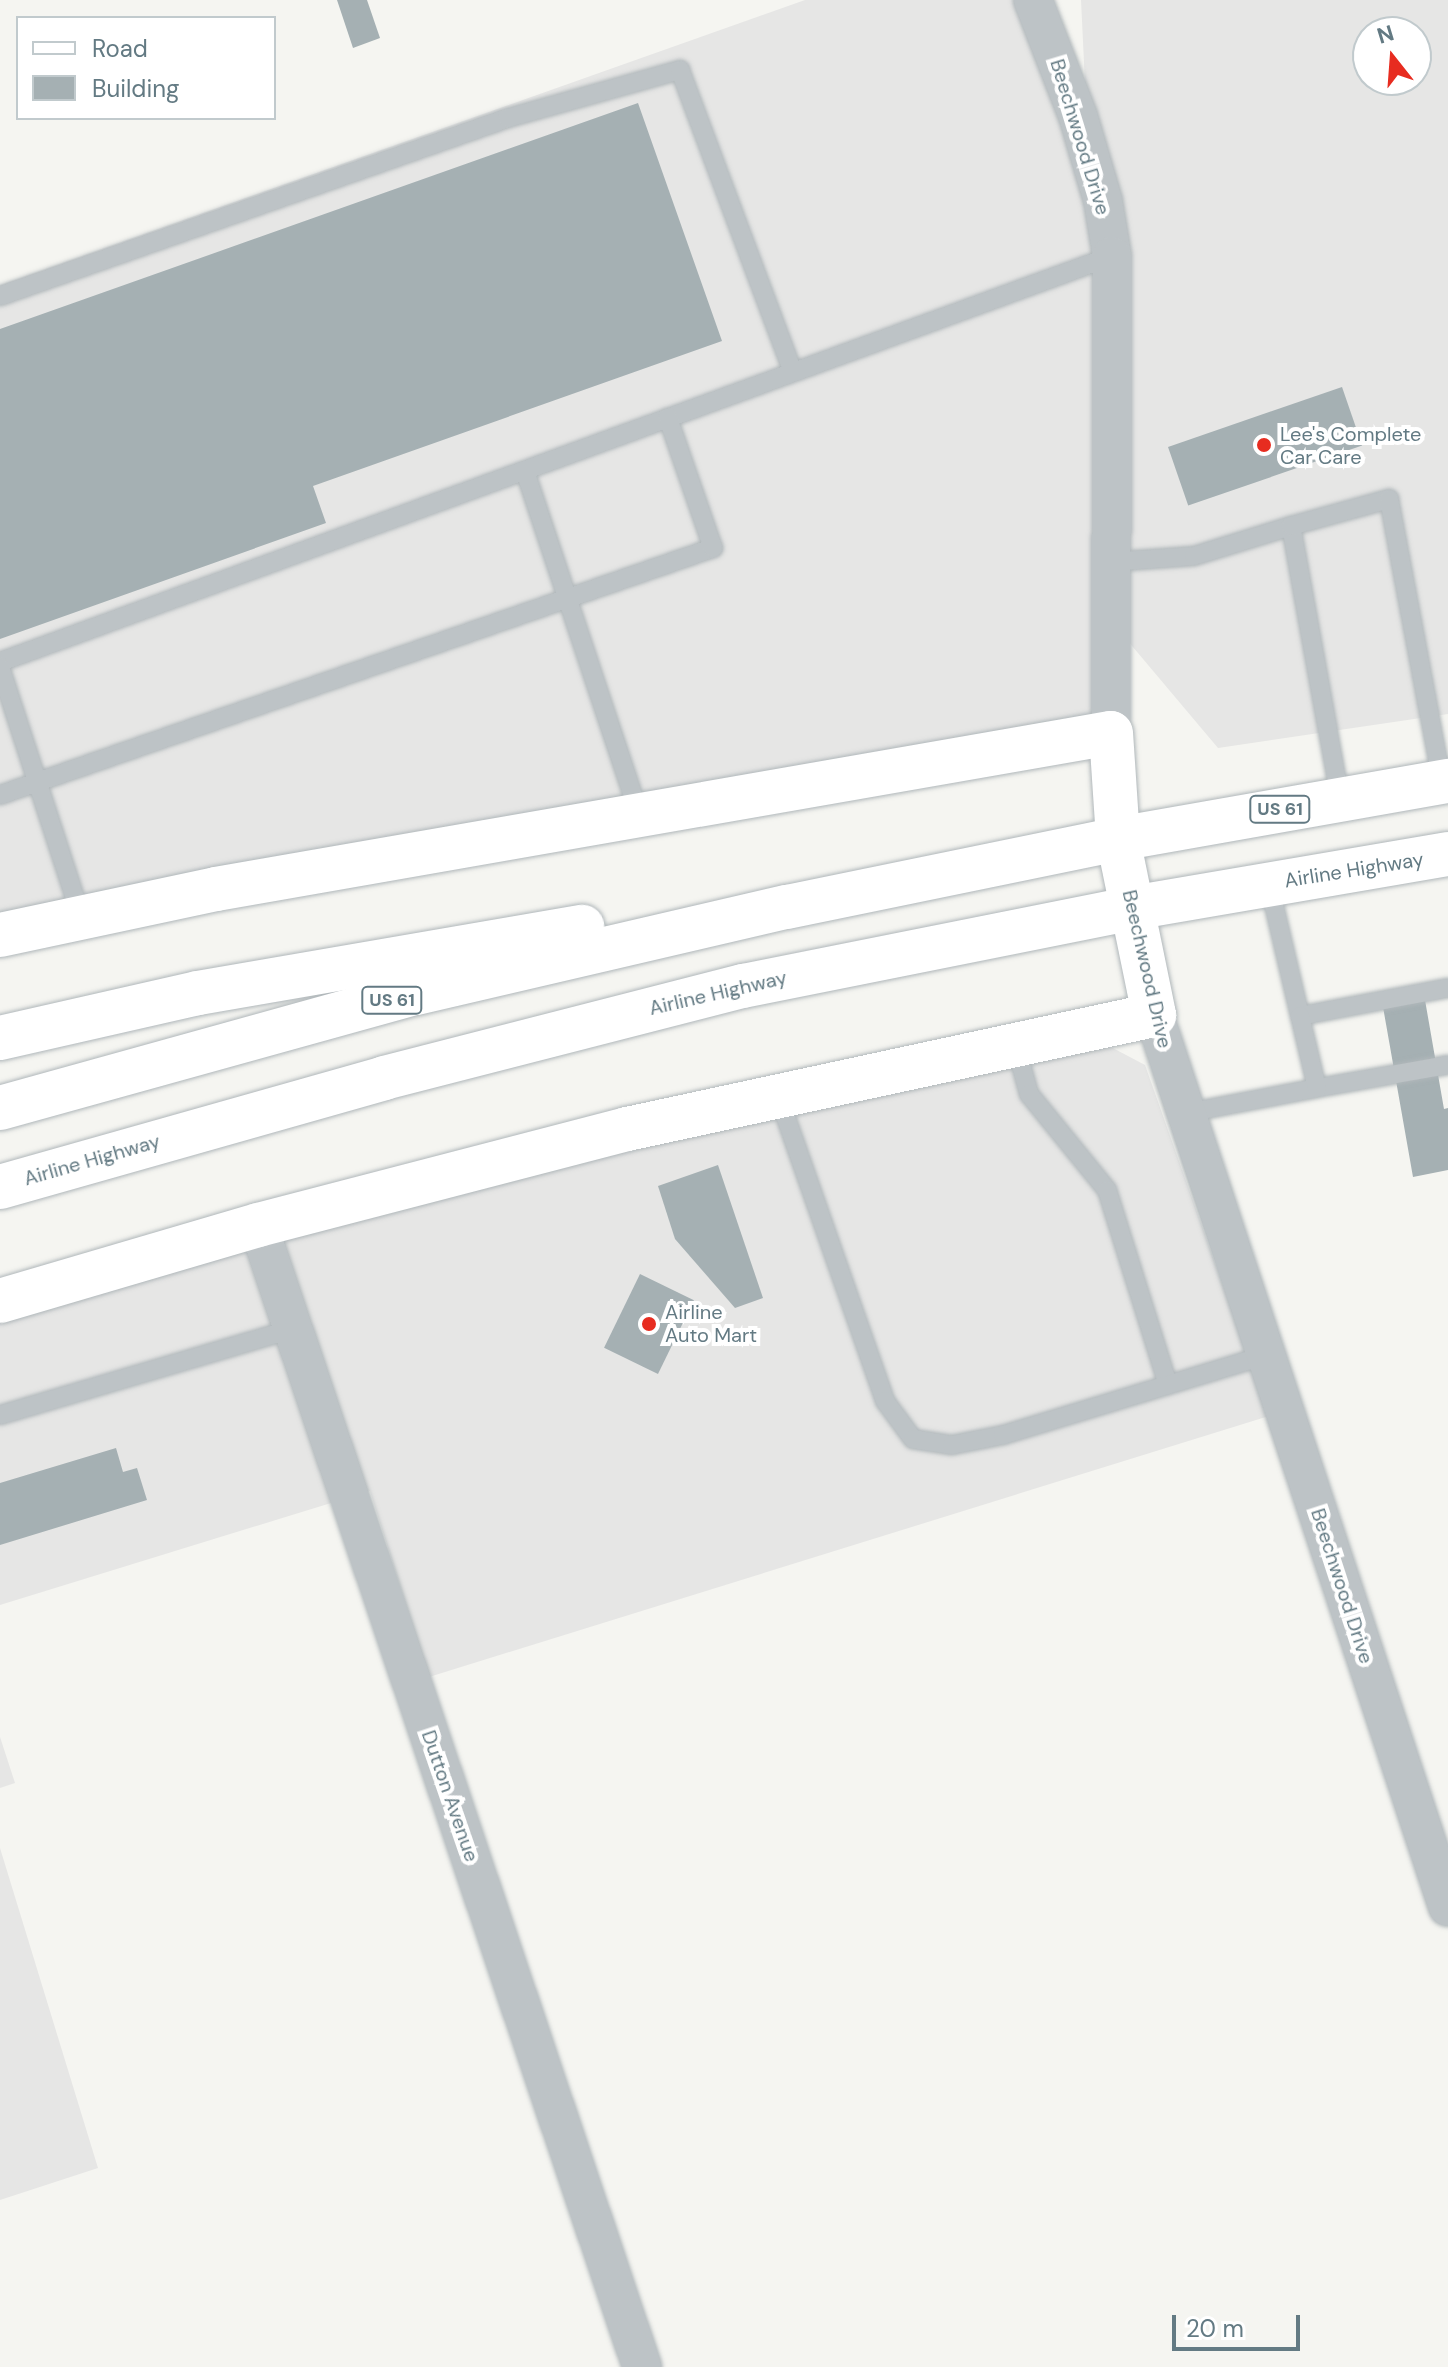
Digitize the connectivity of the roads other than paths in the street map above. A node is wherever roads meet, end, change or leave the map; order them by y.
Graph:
1 (1033, 0) edge
2 (1112, 256) junction
3 (0, 296) edge
4 (793, 372) junction
5 (668, 418) junction
6 (525, 471) junction
7 (1291, 526) junction
8 (1110, 562) junction
9 (567, 598) junction
10 (0, 664) edge
11 (1111, 733) junction
12 (1445, 781) edge
13 (37, 782) junction
14 (0, 795) edge
15 (1340, 798) junction
16 (640, 816) junction
17 (1118, 839) junction
18 (1448, 854) edge
19 (1269, 884) junction
20 (787, 907) junction
21 (1132, 908) junction
22 (81, 916) junction
23 (0, 935) edge
24 (1448, 988) edge
25 (1154, 1015) junction
26 (1300, 1016) junction
27 (0, 1038) edge
28 (1015, 1043) junction
29 (1448, 1065) edge
30 (1317, 1088) junction
31 (778, 1095) junction
32 (0, 1108) edge
33 (1186, 1113) junction
34 (0, 1187) edge
35 (258, 1225) junction
36 (0, 1301) edge
37 (293, 1329) junction
38 (1266, 1355) junction
39 (1168, 1385) junction
40 (0, 1415) edge
41 (1448, 1907) edge
42 (642, 2367) edge

1 - 2 street, Beechwood Drive
2 - 4 lane
2 - 8 street, Beechwood Drive
3 - 4 lane
4 - 5 lane
5 - 6 lane
5 - 9 lane
6 - 9 lane
6 - 10 lane
7 - 8 lane
7 - 12 lane
7 - 15 lane
8 - 11 street, Beechwood Drive
9 - 13 lane
9 - 16 lane
10 - 13 lane
11 - 16 main road
11 - 17 main road, Beechwood Drive
12 - 15 main road, US 61
13 - 14 lane
13 - 22 lane
15 - 17 main road, US 61
16 - 22 main road
17 - 20 main road, US 61
17 - 21 main road, Beechwood Drive
18 - 19 main road, Airline Highway
19 - 21 main road, Airline Highway
19 - 26 lane
20 - 27 main road
20 - 32 main road, US 61
21 - 25 main road, Beechwood Drive
21 - 34 main road, Airline Highway
22 - 23 main road
24 - 26 lane
25 - 28 main road
25 - 33 street, Beechwood Drive
26 - 30 lane
28 - 31 main road
28 - 39 lane
29 - 30 lane
30 - 33 lane
31 - 35 main road
31 - 39 lane
33 - 38 street, Beechwood Drive
35 - 36 main road
35 - 37 street, Dutton Avenue
37 - 40 lane
37 - 42 street, Dutton Avenue
38 - 39 lane
38 - 41 street, Beechwood Drive

